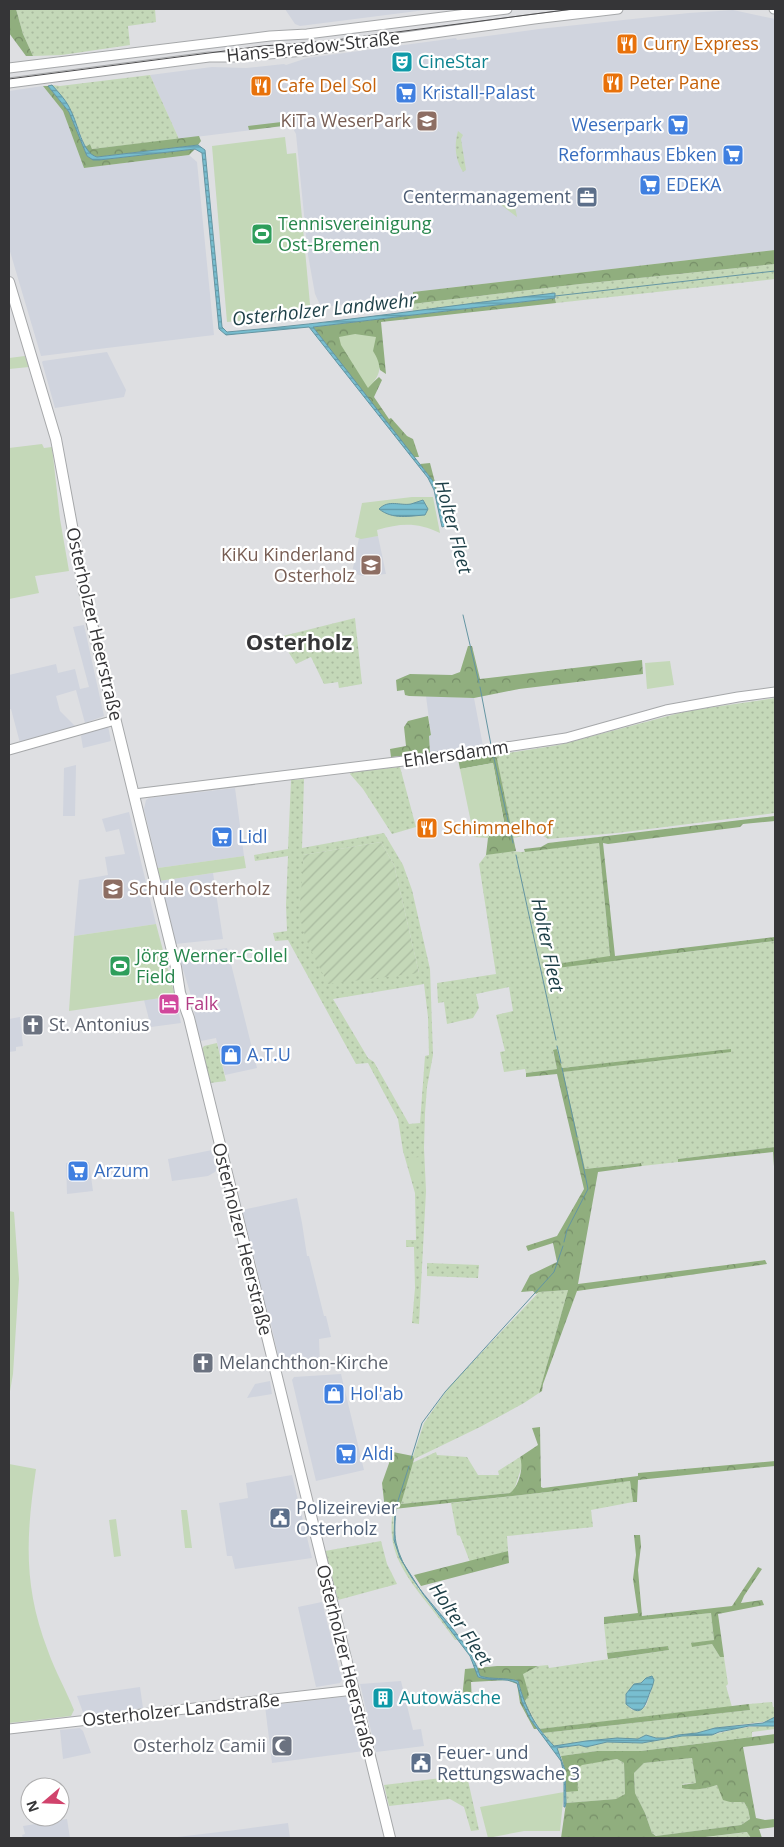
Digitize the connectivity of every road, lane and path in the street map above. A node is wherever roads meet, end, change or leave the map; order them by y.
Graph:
1 (507, 9) edge
2 (618, 9) edge
3 (9, 68) edge
4 (9, 83) edge
5 (9, 282) edge
6 (775, 692) edge
7 (115, 720) junction
8 (9, 750) edge
9 (134, 794) junction
10 (354, 1690) junction
11 (9, 1730) edge
12 (390, 1838) edge

1 - 3 main road, Hans-Bredow-Straße
2 - 4 main road, Hans-Bredow-Straße
5 - 7 main road, Osterholzer Heerstraße
6 - 9 main road, Ehlersdamm
7 - 8 main road
7 - 9 main road, Osterholzer Heerstraße
9 - 10 main road, Osterholzer Heerstraße
10 - 11 main road, Osterholzer Landstraße
10 - 12 main road, Osterholzer Heerstraße

